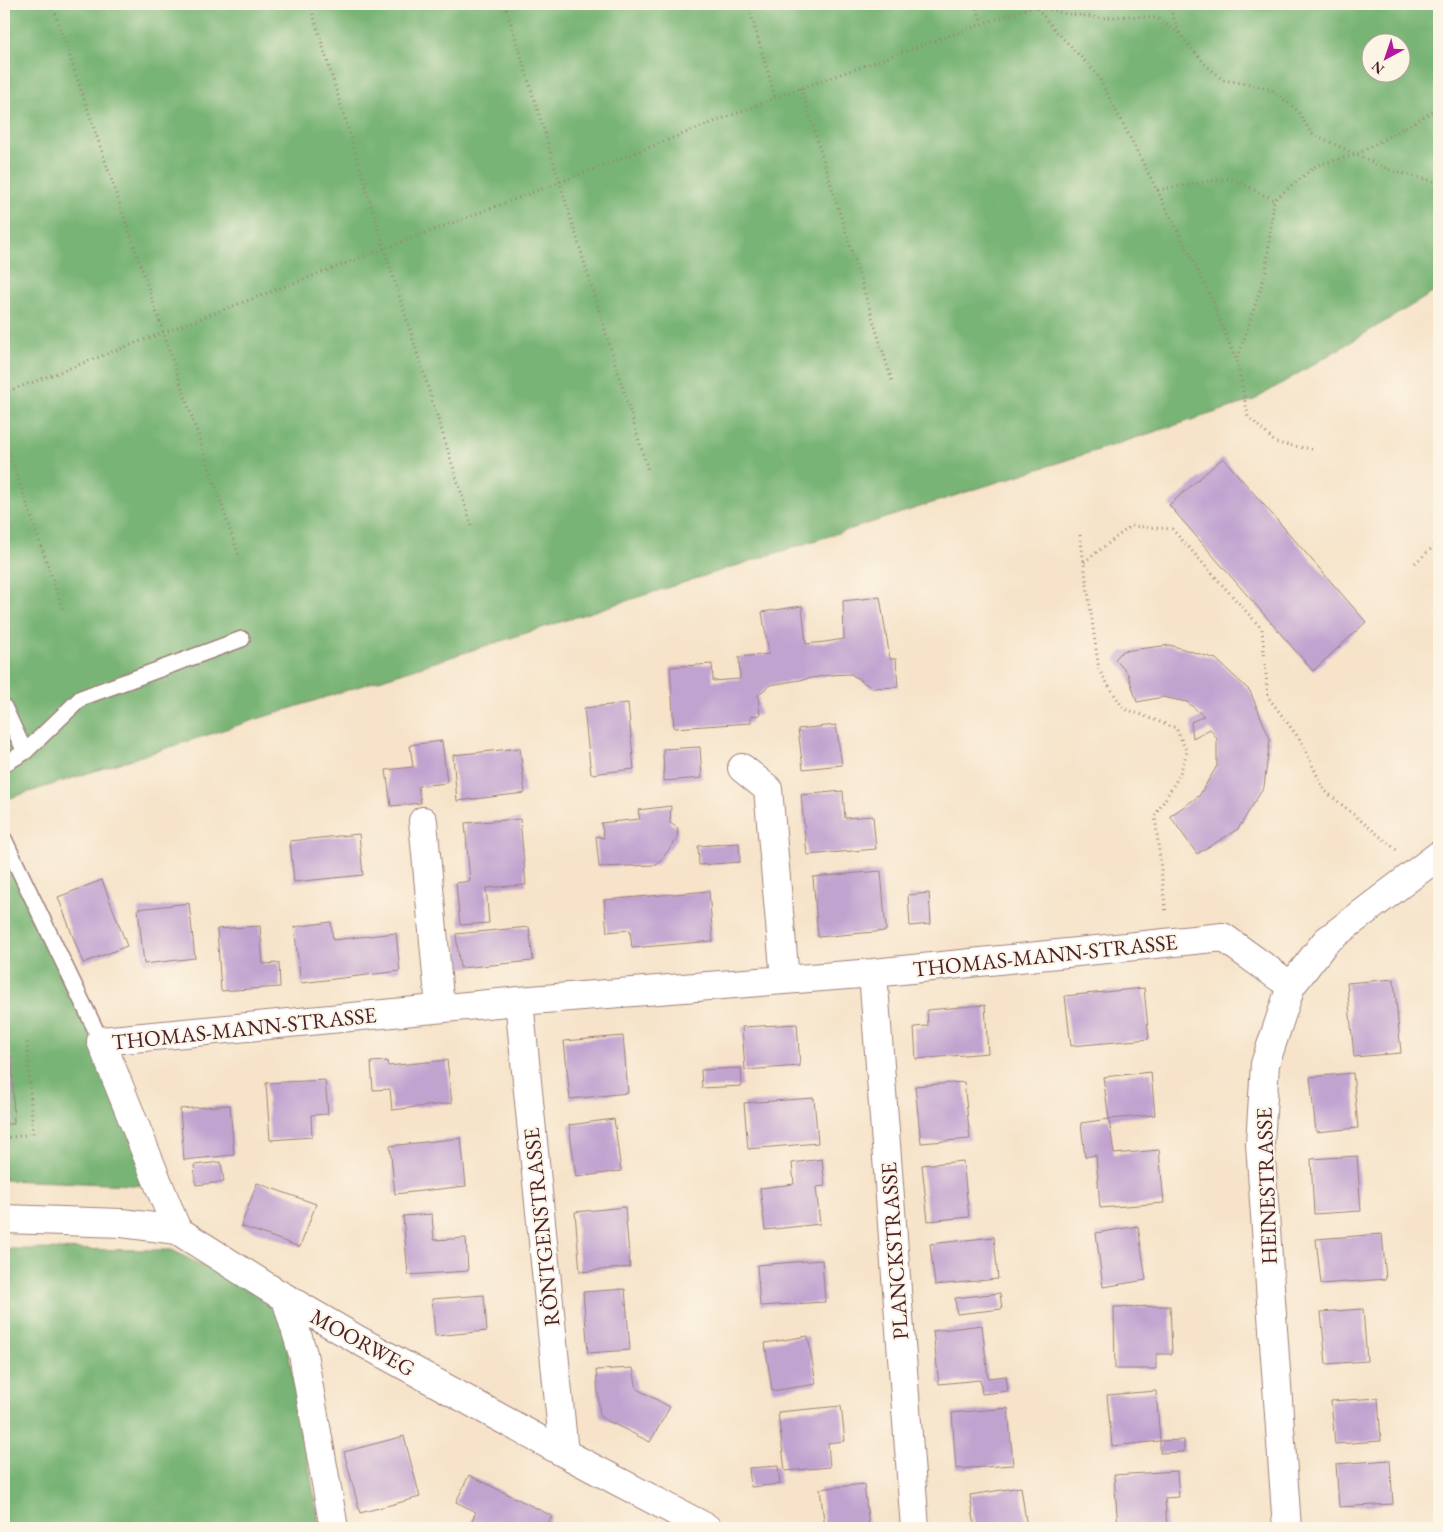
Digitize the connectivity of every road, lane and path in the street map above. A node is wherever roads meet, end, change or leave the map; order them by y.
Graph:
1 (52, 4) edge
2 (310, 4) edge
3 (505, 4) edge
4 (748, 4) edge
5 (975, 4) edge
6 (1035, 4) edge
7 (1168, 4) edge
8 (982, 22) junction
9 (1180, 34) junction
10 (801, 88) junction
11 (775, 98) junction
12 (1439, 108) edge
13 (1356, 155) junction
14 (560, 182) junction
15 (1439, 183) edge
16 (1157, 190) junction
17 (1274, 200) junction
18 (384, 247) junction
19 (162, 332) junction
20 (1237, 361) junction
21 (892, 381) dead end
22 (4, 393) edge
23 (4, 437) edge
24 (1312, 449) dead end
25 (648, 470) dead end
26 (472, 527) dead end
27 (1080, 535) dead end
28 (1439, 542) edge
29 (239, 556) dead end
30 (1084, 562) junction
31 (1415, 563) dead end
32 (63, 610) dead end
33 (242, 639) dead end
34 (4, 706) edge
35 (25, 752) junction
36 (4, 764) edge
37 (742, 768) dead end
38 (423, 821) dead end
39 (4, 839) edge
40 (1430, 862) edge
41 (1169, 942) junction
42 (874, 973) junction
43 (785, 979) junction
44 (1291, 986) junction
45 (518, 1001) junction
46 (440, 1008) junction
47 (101, 1041) junction
48 (26, 1042) dead end
49 (4, 1138) edge
50 (4, 1220) edge
51 (177, 1230) junction
52 (286, 1299) junction
53 (330, 1325) junction
54 (303, 1354) junction
55 (564, 1454) junction
56 (334, 1528) edge
57 (707, 1528) edge
58 (915, 1528) edge
59 (1287, 1528) edge

1 - 19 path
2 - 18 path
3 - 14 path
4 - 11 path
5 - 8 path
6 - 8 path
6 - 9 path
6 - 16 path
7 - 9 path
8 - 10 path
9 - 13 path
10 - 11 path
10 - 21 path
11 - 14 path
12 - 13 path
13 - 15 path
13 - 17 path
14 - 18 path
14 - 25 path
16 - 17 path
16 - 20 path
17 - 20 path
18 - 19 path
18 - 26 path
19 - 22 path
19 - 29 path
20 - 24 path
23 - 32 path
27 - 30 path
28 - 31 path
30 - 40 path
30 - 41 path
33 - 35 lane
34 - 35 lane
35 - 36 lane
37 - 43 street
38 - 46 street
39 - 47 lane
40 - 44 street, HEINESTRASSE
41 - 42 street, THOMAS-MANN-STRASSE
41 - 44 street, THOMAS-MANN-STRASSE
42 - 43 street, THOMAS-MANN-STRASSE
42 - 58 street, PLANCKSTRASSE
43 - 45 street, THOMAS-MANN-STRASSE
44 - 59 street, HEINESTRASSE
45 - 46 street, THOMAS-MANN-STRASSE
45 - 55 street, RÖNTGENSTRASSE
46 - 47 street, THOMAS-MANN-STRASSE
47 - 51 street, THOMAS-MANN-STRASSE
48 - 49 path
50 - 51 street, MOORWEG
51 - 52 street, MOORWEG
52 - 53 street, MOORWEG
52 - 54 street
53 - 54 street
53 - 55 street, MOORWEG
54 - 56 street
55 - 57 street, MOORWEG

